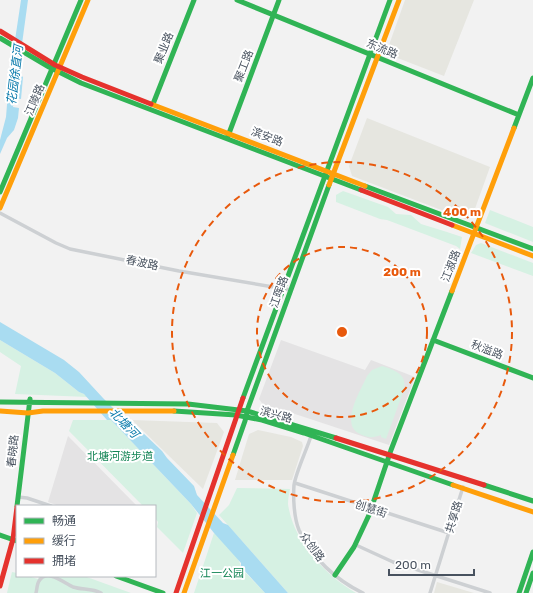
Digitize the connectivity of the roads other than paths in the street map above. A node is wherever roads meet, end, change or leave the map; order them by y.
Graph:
1 (81, 0) edge
2 (88, 0) edge
3 (194, 0) edge
4 (237, 0) edge
5 (279, 0) edge
6 (390, 0) edge
7 (399, 0) edge
8 (274, 15) junction
9 (0, 31) edge
10 (0, 38) edge
11 (371, 55) junction
12 (376, 58) junction
13 (56, 69) junction
14 (533, 78) edge
15 (153, 104) junction
16 (519, 115) junction
17 (229, 133) junction
18 (227, 139) junction
19 (329, 175) junction
20 (0, 192) edge
21 (0, 208) edge
22 (0, 213) edge
23 (476, 227) junction
24 (474, 234) junction
25 (533, 249) edge
26 (533, 256) edge
27 (285, 288) junction
28 (291, 290) junction
29 (433, 340) junction
30 (533, 378) edge
31 (29, 401) junction
32 (0, 402) edge
33 (0, 411) edge
34 (247, 411) junction
35 (28, 413) junction
36 (238, 413) junction
37 (246, 417) junction
38 (311, 436) junction
39 (390, 454) junction
40 (388, 461) junction
41 (295, 483) junction
42 (463, 487) junction
43 (18, 497) junction
44 (533, 501) edge
45 (17, 505) edge
46 (48, 505) edge
47 (371, 508) junction
48 (533, 512) edge
49 (16, 523) edge
50 (448, 533) junction
51 (0, 535) edge
52 (15, 540) edge
53 (356, 545) junction
54 (533, 552) edge
55 (533, 573) edge
56 (335, 575) junction
57 (435, 576) junction
58 (44, 577) edge
59 (52, 577) edge
60 (119, 577) edge
61 (0, 586) edge
62 (36, 593) edge
63 (101, 593) edge
64 (163, 593) edge
65 (176, 593) edge
66 (184, 593) edge
67 (363, 593) edge
68 (430, 593) edge
69 (490, 593) edge
70 (519, 593) edge
71 (526, 593) edge

1 - 13 main road, 江陵路
2 - 13 main road, 江陵路
3 - 15 main road, 聚业路
4 - 8 main road, 东流路
5 - 8 main road, 聚工路
6 - 11 main road, 江晖路
7 - 12 main road, 江晖路
8 - 11 main road, 东流路
8 - 17 main road, 聚工路
9 - 13 main road, 滨安路
10 - 13 main road, 滨安路
11 - 12 main road, 东流路
11 - 19 main road, 江晖路
12 - 16 main road, 东流路
12 - 19 main road, 江晖路
13 - 15 main road, 滨安路
13 - 18 main road, 滨安路
13 - 20 main road, 江陵路
13 - 21 main road, 江陵路
14 - 16 main road, 江淑路
15 - 17 main road, 滨安路
16 - 23 main road, 江淑路
17 - 18 main road, 聚工路
17 - 19 main road, 滨安路
18 - 19 main road, 滨安路
19 - 23 main road, 滨安路
19 - 24 main road, 滨安路
19 - 27 main road, 江晖路
19 - 28 main road, 江晖路
22 - 27 street, 春波路
23 - 24 main road, 江淑路
23 - 25 main road, 滨安路
24 - 26 main road, 滨安路
24 - 29 main road, 江淑路
27 - 28 street, 春波路
27 - 36 main road, 江晖路
28 - 34 main road, 江晖路
29 - 30 main road, 秋溢路
29 - 39 main road, 江淑路
31 - 32 main road, 滨兴路
31 - 35 main road, 春晓路
31 - 36 main road, 滨兴路
33 - 35 main road, 滨兴路
34 - 36 main road, 滨兴路
34 - 37 main road, 江晖路
34 - 39 main road, 滨兴路
35 - 36 main road, 滨兴路
35 - 43 main road, 春晓路
36 - 37 main road, 滨兴路
36 - 65 main road, 江晖路
37 - 38 main road, 滨兴路
37 - 66 main road, 江晖路
38 - 40 main road, 滨兴路
38 - 41 street, 众创路
39 - 40 main road, 江淑路
39 - 44 main road, 滨兴路
40 - 42 main road, 滨兴路
40 - 47 main road, 江淑路
41 - 47 street, 创慧街
41 - 56 street, 众创路
42 - 48 main road, 滨兴路
42 - 50 street, 共享路
43 - 45 main road, 春晓路
43 - 46 street
47 - 50 street, 创慧街
47 - 53 main road, 江淑路
49 - 52 main road, 春晓路
50 - 57 street, 共享路
51 - 52 main road
52 - 61 main road, 春晓路
53 - 56 main road, 江淑路
53 - 57 street
54 - 70 main road
55 - 71 main road
56 - 67 street, 众创路
57 - 68 street, 共享路
57 - 69 street
58 - 62 street
59 - 63 street
60 - 64 main road

